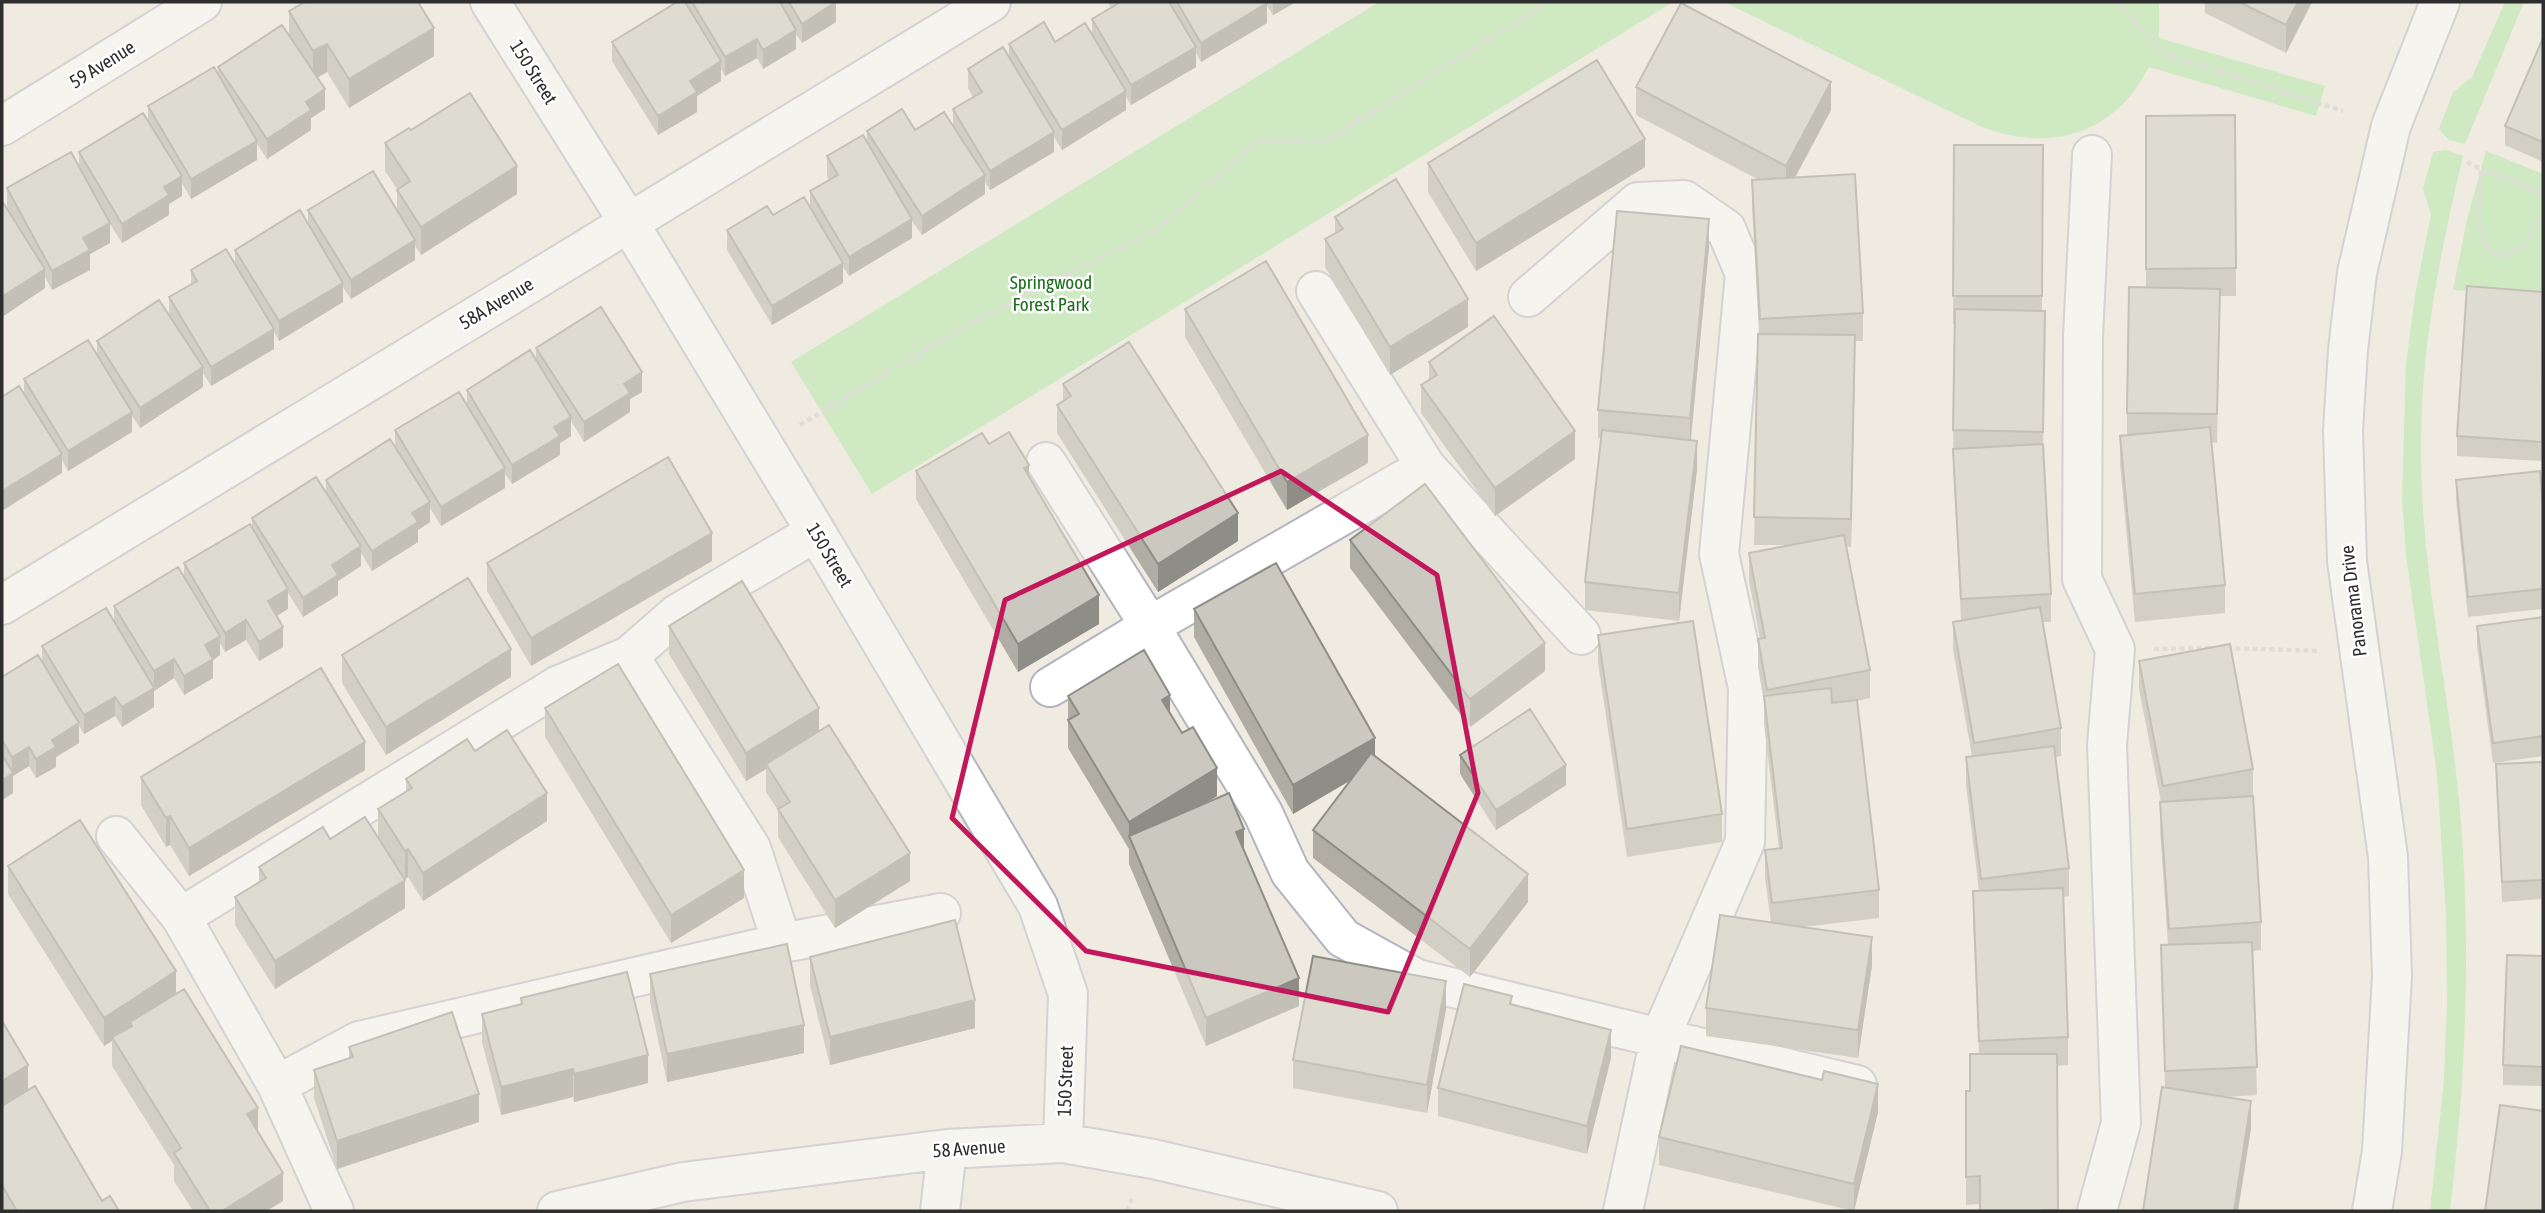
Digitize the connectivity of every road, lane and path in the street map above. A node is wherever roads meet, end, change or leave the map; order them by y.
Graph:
1 (202, 2) edge
2 (490, 2) edge
3 (991, 2) edge
4 (1549, 2) edge
5 (2118, 2) edge
6 (2440, 2) edge
7 (2343, 111) dead end
8 (2, 126) edge
9 (2091, 155) dead end
10 (2467, 162) dead end
11 (2482, 169) junction
12 (2543, 193) edge
13 (2543, 217) edge
14 (629, 223) junction
15 (1316, 291) dead end
16 (1528, 297) dead end
17 (800, 425) dead end
18 (1046, 462) dead end
19 (1426, 467) junction
20 (816, 532) junction
21 (2, 605) edge
22 (1150, 626) junction
23 (1581, 635) dead end
24 (2115, 649) junction
25 (2359, 654) junction
26 (629, 656) junction
27 (1050, 687) dead end
28 (116, 836) dead end
29 (941, 914) dead end
30 (181, 917) junction
31 (782, 943) junction
32 (1660, 1038) junction
33 (277, 1085) junction
34 (1857, 1085) edge
35 (1063, 1143) junction
36 (947, 1149) junction
37 (1132, 1199) dead end
38 (1305, 1203) edge
39 (334, 1211) edge
40 (557, 1211) edge
41 (940, 1211) edge
42 (1127, 1211) edge
43 (1378, 1211) edge
44 (1623, 1211) edge
45 (2097, 1211) edge
46 (2372, 1211) edge

1 - 8 street, 59 Avenue
2 - 14 street, 150 Street
3 - 14 street, 58A Avenue
4 - 17 path
5 - 7 path
6 - 25 street, Panorama Drive
9 - 24 street
10 - 11 path
11 - 12 path
11 - 13 path
14 - 20 street, 150 Street
14 - 21 street, 58A Avenue
15 - 19 street
16 - 32 street
18 - 22 street
19 - 22 street
19 - 23 street
20 - 26 street
20 - 35 street, 150 Street
22 - 27 street
22 - 32 street
24 - 25 path
24 - 45 street
25 - 46 street, Panorama Drive
26 - 30 street
26 - 31 street
28 - 30 street
29 - 31 street
30 - 33 street
31 - 33 street
32 - 34 street
32 - 44 street
33 - 39 street
35 - 36 street, 58 Avenue
35 - 38 street, 58 Avenue
36 - 40 street, 58 Avenue
36 - 41 street
37 - 42 path
38 - 43 street, 58 Avenue

